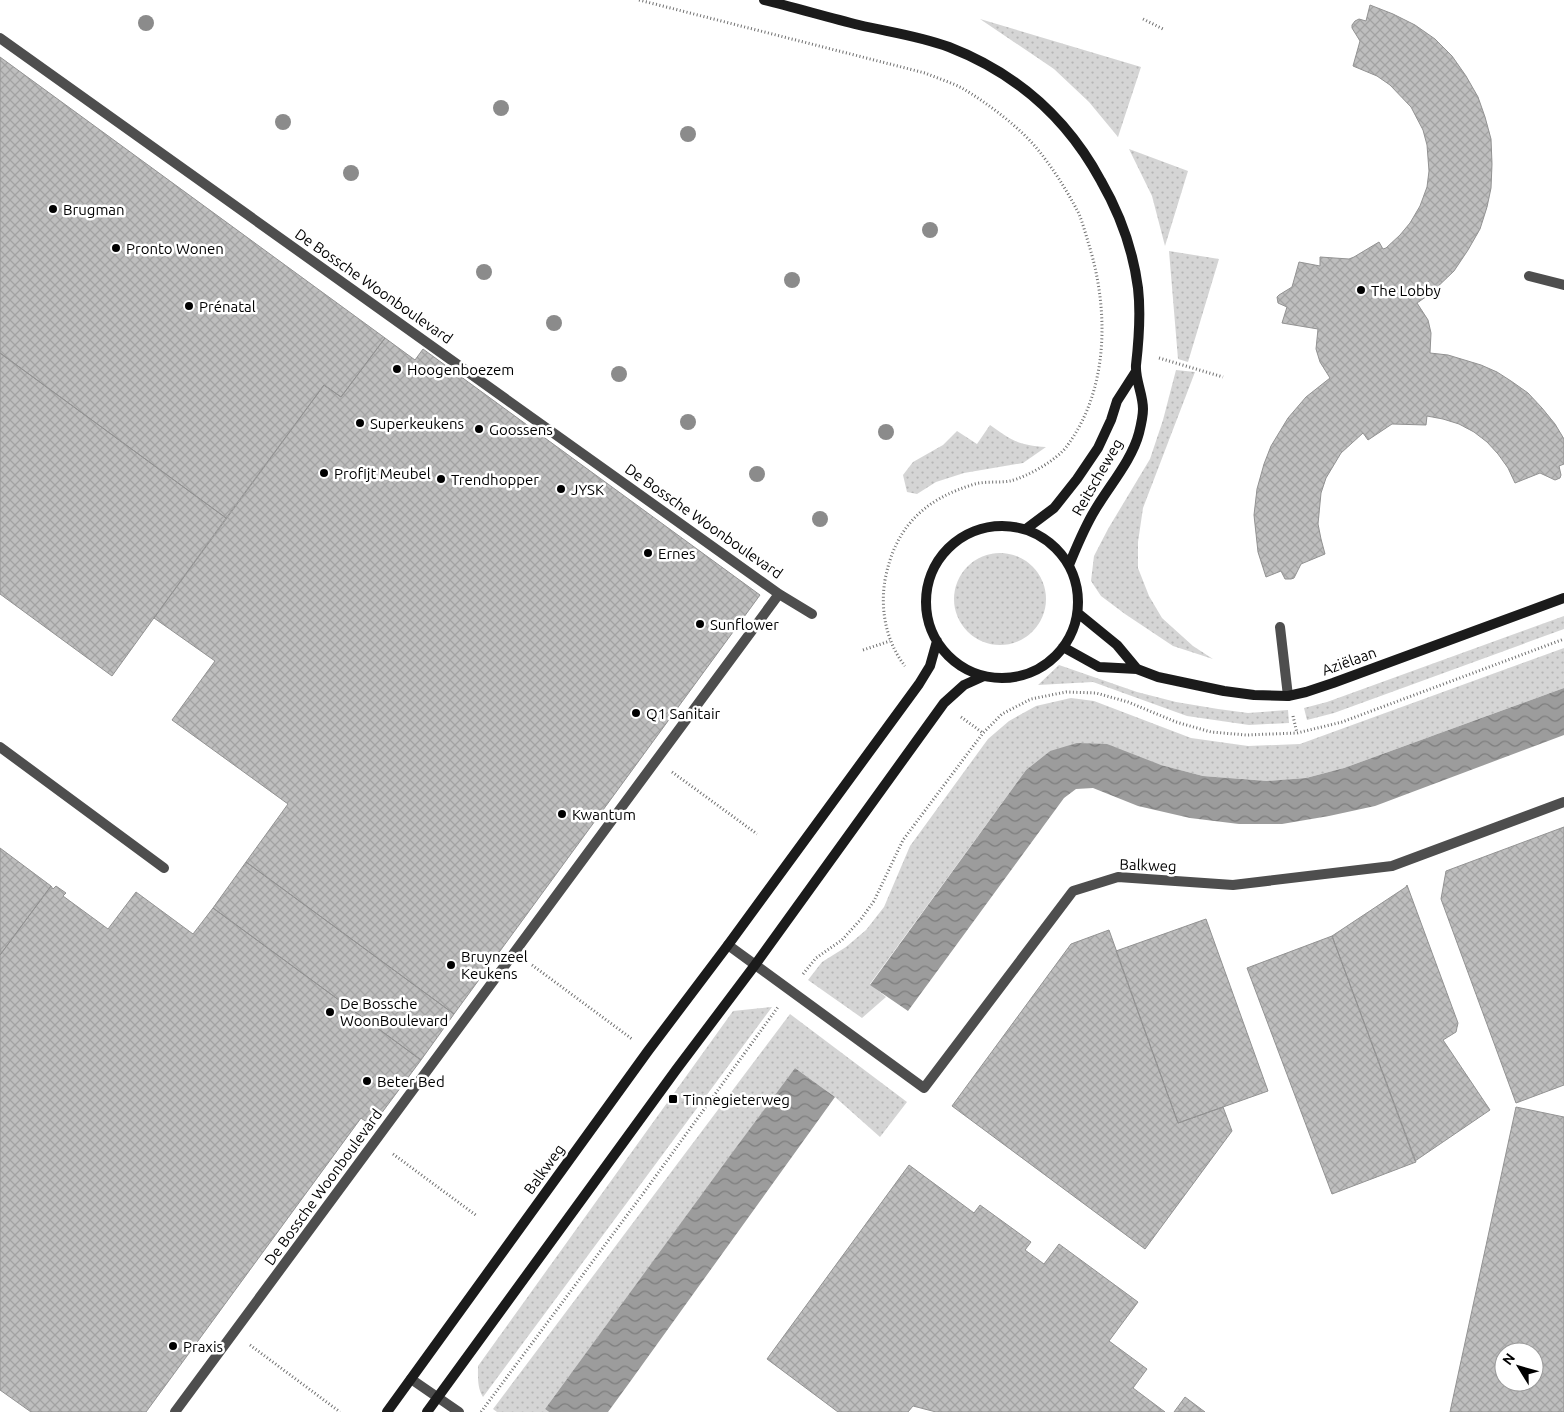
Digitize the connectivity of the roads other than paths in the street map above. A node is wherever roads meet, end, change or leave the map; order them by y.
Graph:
1 (764, 0) edge
2 (0, 38) edge
3 (1529, 276) dead end
4 (1564, 285) edge
5 (1136, 373) junction
6 (1026, 529) junction
7 (1069, 565) junction
8 (780, 594) junction
9 (1564, 598) edge
10 (812, 614) dead end
11 (1080, 614) junction
12 (1280, 627) dead end
13 (937, 641) junction
14 (1063, 647) junction
15 (1138, 669) junction
16 (984, 676) junction
17 (1288, 696) junction
18 (0, 747) edge
19 (1564, 802) edge
20 (164, 868) dead end
21 (728, 945) junction
22 (755, 965) junction
23 (411, 1379) junction
24 (438, 1397) junction
25 (175, 1412) edge
26 (387, 1412) edge
27 (427, 1412) edge
28 (459, 1412) edge

1 - 5 street, Reitscheweg
2 - 8 street, De Bossche Woonboulevard
3 - 4 street
5 - 6 street, Reitscheweg
5 - 7 street, Reitscheweg
6 - 7 street
6 - 13 street
7 - 11 street
8 - 10 street, De Bossche Woonboulevard
8 - 25 street, De Bossche Woonboulevard
9 - 17 street, Aziëlaan
11 - 14 street
11 - 15 street
12 - 17 street
13 - 16 street
13 - 21 street, Balkweg
14 - 15 street, Aziëlaan
14 - 16 street
15 - 17 street, Aziëlaan
16 - 22 street
18 - 20 street
19 - 22 street, Balkweg
21 - 22 street, Balkweg
21 - 23 street, Balkweg
22 - 24 street
23 - 24 street
23 - 26 street, Balkweg
24 - 27 street
24 - 28 street

